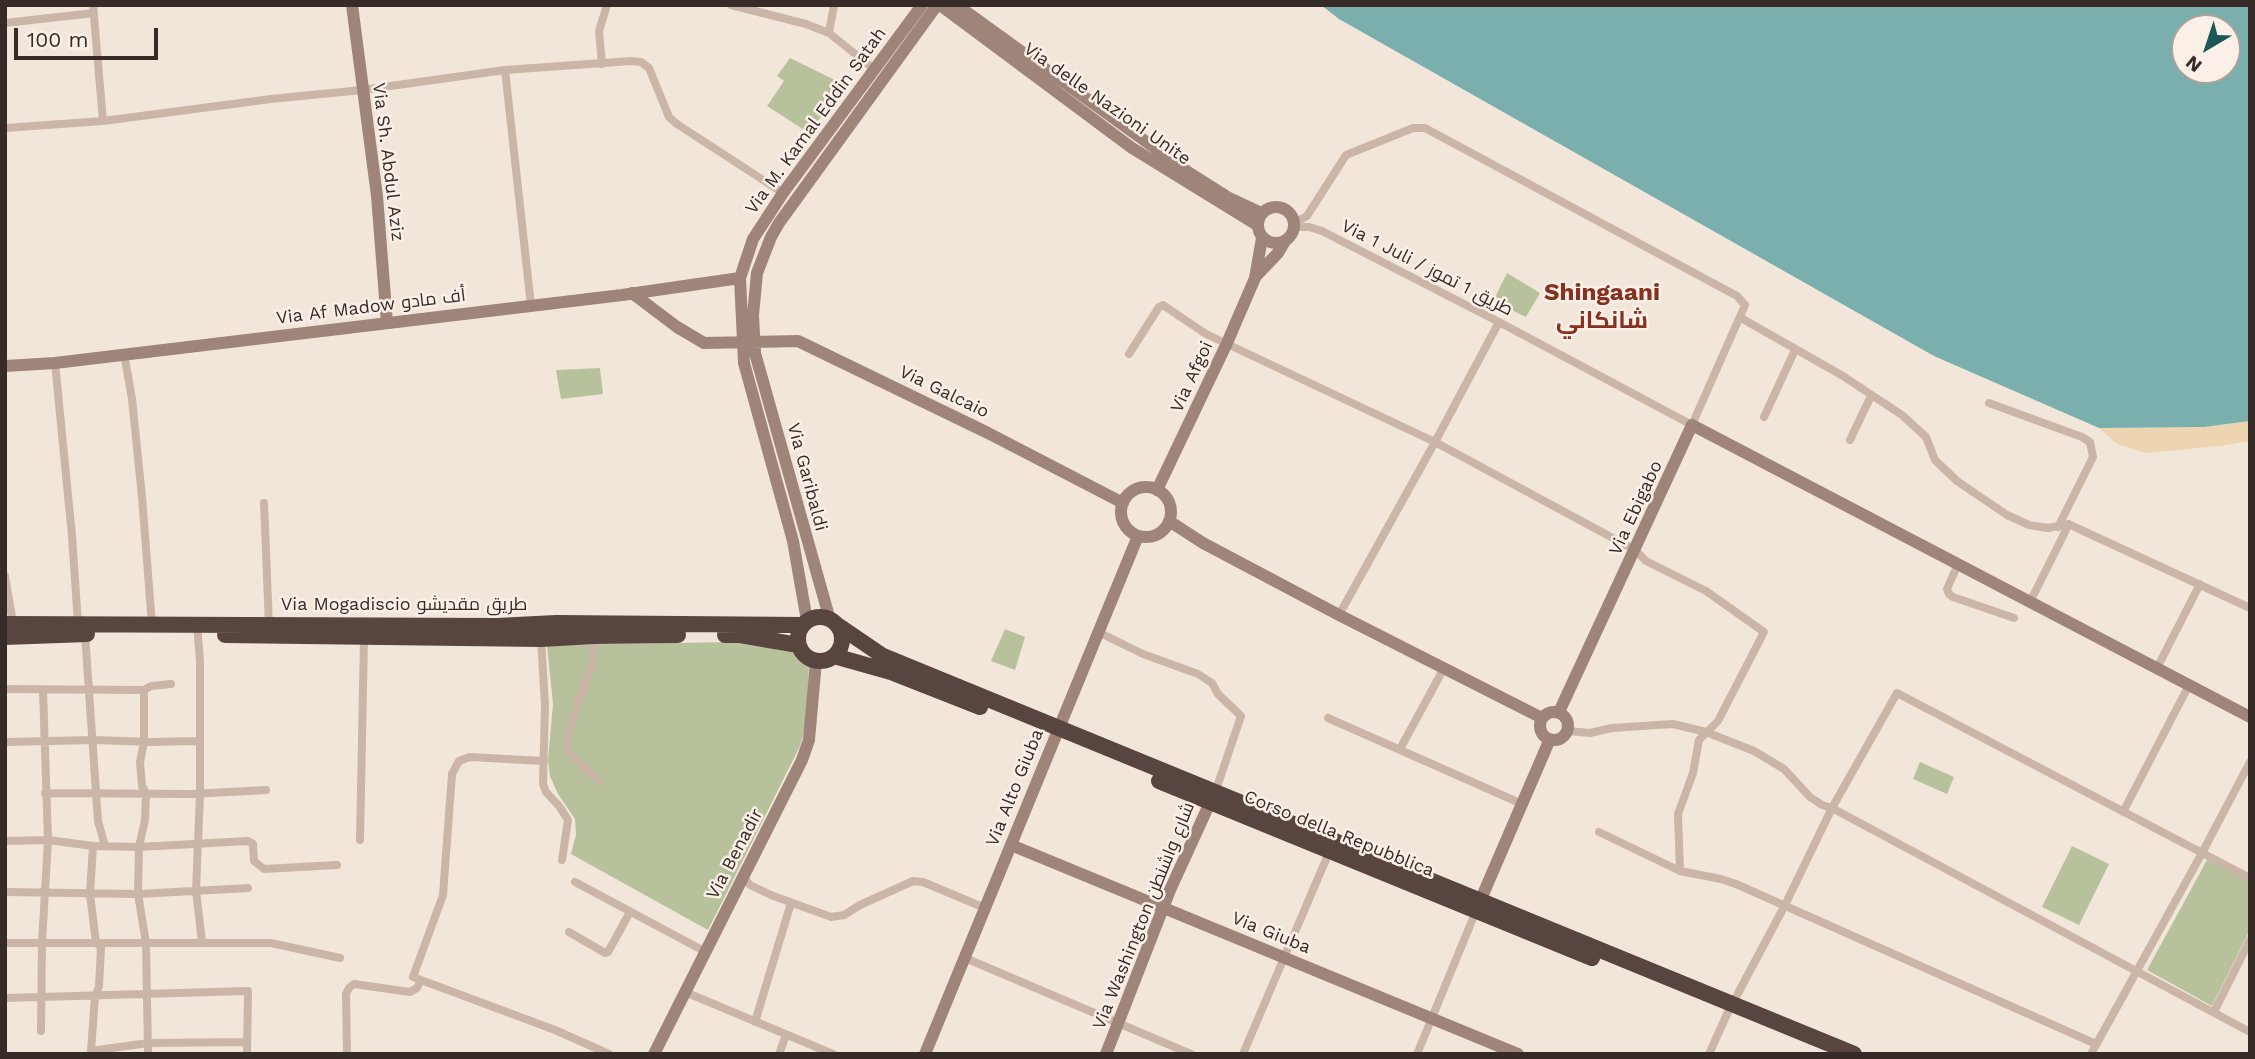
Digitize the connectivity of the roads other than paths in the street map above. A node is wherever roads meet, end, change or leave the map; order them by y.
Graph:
1 (352, 5) edge
2 (607, 5) edge
3 (731, 5) edge
4 (834, 5) edge
5 (922, 5) edge
6 (939, 5) edge
7 (957, 5) edge
8 (747, 8) edge
9 (93, 9) edge
10 (5, 23) edge
11 (829, 33) junction
12 (601, 64) junction
13 (874, 69) junction
14 (505, 71) junction
15 (362, 90) junction
16 (103, 121) junction
17 (5, 128) edge
18 (782, 193) junction
19 (774, 219) junction
20 (1259, 219) junction
21 (1294, 225) junction
22 (1262, 238) junction
23 (1285, 241) junction
24 (740, 278) junction
25 (1255, 278) junction
26 (632, 293) junction
27 (531, 306) junction
28 (1741, 317) junction
29 (1499, 322) junction
30 (387, 323) junction
31 (1227, 343) junction
32 (748, 344) junction
33 (1795, 350) junction
34 (124, 353) junction
35 (1129, 354) dead end
36 (55, 363) junction
37 (5, 366) edge
38 (1871, 396) junction
39 (1989, 403) dead end
40 (1764, 417) dead end
41 (1692, 425) junction
42 (1850, 440) dead end
43 (1435, 442) junction
44 (1157, 490) junction
45 (264, 503) dead end
46 (1123, 503) junction
47 (1169, 521) junction
48 (2068, 524) junction
49 (2058, 527) junction
50 (1138, 536) junction
51 (1635, 550) junction
52 (1958, 564) junction
53 (5, 576) edge
54 (2200, 584) junction
55 (2030, 602) junction
56 (2250, 608) edge
57 (1339, 615) junction
58 (2014, 618) dead end
59 (833, 622) junction
60 (805, 623) junction
61 (152, 625) junction
62 (269, 625) junction
63 (8, 628) edge
64 (81, 629) junction
65 (197, 630) junction
66 (316, 630) junction
67 (594, 630) junction
68 (390, 631) junction
69 (1098, 632) junction
70 (364, 637) junction
71 (541, 639) junction
72 (798, 645) junction
73 (834, 656) junction
74 (816, 661) junction
75 (1444, 668) junction
76 (2157, 668) junction
77 (171, 684) dead end
78 (2189, 685) junction
79 (89, 689) junction
80 (5, 690) edge
81 (43, 690) junction
82 (144, 691) junction
83 (1559, 712) junction
84 (2250, 717) edge
85 (1328, 718) dead end
86 (1542, 718) junction
87 (1567, 731) junction
88 (1706, 732) junction
89 (1057, 733) junction
90 (1550, 739) junction
91 (94, 740) junction
92 (199, 740) junction
93 (43, 741) junction
94 (5, 742) edge
95 (144, 742) junction
96 (1400, 749) junction
97 (544, 761) junction
98 (2250, 762) edge
99 (599, 781) dead end
100 (266, 790) dead end
101 (45, 793) junction
102 (146, 793) junction
103 (200, 793) junction
104 (97, 795) junction
105 (1212, 798) junction
106 (1522, 804) junction
107 (1832, 808) junction
108 (2123, 812) junction
109 (1599, 832) dead end
110 (48, 840) junction
111 (360, 840) dead end
112 (5, 841) edge
113 (197, 844) junction
114 (1011, 845) junction
115 (93, 846) junction
116 (105, 846) junction
117 (1331, 846) junction
118 (139, 847) junction
119 (2202, 853) junction
120 (562, 860) dead end
121 (337, 865) dead end
122 (1680, 871) junction
123 (742, 876) junction
124 (2250, 878) edge
125 (575, 882) dead end
126 (248, 888) dead end
127 (196, 891) junction
128 (5, 892) edge
129 (44, 894) junction
130 (90, 894) junction
131 (138, 894) junction
132 (791, 903) junction
133 (1478, 904) junction
134 (1785, 905) junction
135 (985, 908) junction
136 (1163, 908) junction
137 (630, 912) junction
138 (569, 932) dead end
139 (2250, 940) edge
140 (202, 942) junction
141 (5, 943) edge
142 (42, 943) junction
143 (96, 943) junction
144 (146, 943) junction
145 (704, 951) junction
146 (1284, 957) junction
147 (340, 958) dead end
148 (965, 958) junction
149 (2136, 971) junction
150 (421, 980) junction
151 (685, 992) junction
152 (147, 995) junction
153 (95, 996) junction
154 (42, 997) junction
155 (5, 998) edge
156 (1730, 1009) junction
157 (2214, 1013) junction
158 (1432, 1018) junction
159 (755, 1023) junction
160 (1119, 1023) junction
161 (41, 1031) dead end
162 (2250, 1032) edge
163 (786, 1035) junction
164 (246, 1042) junction
165 (148, 1043) junction
166 (2096, 1044) junction
167 (91, 1052) edge
168 (148, 1054) edge
169 (247, 1054) edge
170 (347, 1054) edge
171 (609, 1054) edge
172 (654, 1054) edge
173 (779, 1054) edge
174 (833, 1054) edge
175 (925, 1054) edge
176 (1106, 1054) edge
177 (1191, 1054) edge
178 (1243, 1054) edge
179 (1417, 1054) edge
180 (1518, 1054) edge
181 (1709, 1054) edge
182 (1827, 1054) edge
183 (1854, 1054) edge
184 (2091, 1054) edge

1 - 15 street, Via Sh. Abdul Aziz
2 - 12 street
3 - 8 street
4 - 11 street
5 - 13 street, Via M. Kamal Eddin Satah
6 - 19 street, Via M. Kamal Eddin Satah
6 - 20 street, Via delle Nazioni Unite
7 - 20 street, Via delle Nazioni Unite
8 - 11 street
9 - 10 street
9 - 16 street
11 - 13 street
12 - 14 street
12 - 18 street
13 - 18 street, Via M. Kamal Eddin Satah
14 - 15 street
14 - 27 street
15 - 16 street
15 - 30 street, Via Sh. Abdul Aziz
16 - 17 street
18 - 19 street, Via M. Kamal Eddin Satah
19 - 24 street, Via M. Kamal Eddin Satah
19 - 32 street, Via M. Kamal Eddin Satah
20 - 21 street
20 - 22 street
21 - 23 street
21 - 28 street
21 - 29 street, Via 1 Juli / طريق 1 تموز
22 - 23 street
22 - 25 street
23 - 25 street
24 - 26 street, Via Af Madow أف مادو
24 - 32 street, Via M. Kamal Eddin Satah
25 - 31 street, Via Afgoi
26 - 27 street, Via Af Madow أف مادو
26 - 32 street, Via Galcaio
27 - 30 street, Via Af Madow أف مادو
28 - 33 street
28 - 41 street, Via Ebigabo
29 - 41 street, Via 1 Juli / طريق 1 تموز
29 - 43 street
30 - 34 street, Via Af Madow أف مادو
31 - 35 street
31 - 43 street
31 - 44 street, Via Afgoi
32 - 46 street, Via Galcaio
32 - 59 street, Via Garibaldi
32 - 60 street, Via Garibaldi
33 - 38 street
33 - 40 street
34 - 36 street, Via Af Madow أف مادو
34 - 61 street
36 - 37 street, Via Af Madow أف مادو
36 - 64 street
38 - 42 street
38 - 49 street
39 - 49 street
41 - 51 street, Via Ebigabo
41 - 52 street
43 - 51 street
43 - 57 street
44 - 46 street
44 - 47 street
45 - 62 street
46 - 50 street
47 - 50 street
47 - 57 street
48 - 49 street
48 - 54 street
48 - 55 street
50 - 69 street, Via Alto Giuba
51 - 83 street, Via Ebigabo
51 - 88 street
52 - 55 street
52 - 58 street
53 - 63 street
54 - 56 street
54 - 76 street
55 - 76 street
57 - 75 street
59 - 60 highway
59 - 73 highway
59 - 89 highway
60 - 67 highway, Via Mogadiscio طريق مقديشو
60 - 72 highway
61 - 64 highway, Via Mogadiscio طريق مقديشو
61 - 65 highway, Via Mogadiscio طريق مقديشو
62 - 65 highway, Via Mogadiscio طريق مقديشو
62 - 66 highway, Via Mogadiscio طريق مقديشو
63 - 64 highway, Via Mogadiscio طريق مقديشو
64 - 65 highway, Via Mogadiscio طريق مقديشو
64 - 79 street
65 - 66 highway, Via Mogadiscio طريق مقديشو
65 - 92 street
66 - 68 highway, Via Mogadiscio طريق مقديشو
66 - 70 highway, Via Mogadiscio طريق مقديشو
67 - 68 highway, Via Mogadiscio طريق مقديشو
67 - 71 highway, Via Mogadiscio طريق مقديشو
67 - 72 highway, Via Mogadiscio طريق مقديشو
67 - 99 street
68 - 70 highway, Via Mogadiscio طريق مقديشو
68 - 71 highway, Via Mogadiscio طريق مقديشو
69 - 89 street, Via Alto Giuba
69 - 105 street
70 - 111 street
71 - 97 street
72 - 74 highway
73 - 74 highway
73 - 89 highway
74 - 123 street, Via Benadir
75 - 86 street
75 - 96 street
76 - 78 street
77 - 82 street
78 - 84 street
78 - 108 street
79 - 81 street
79 - 82 street
79 - 91 street
80 - 81 street
81 - 93 street
82 - 95 street
83 - 86 street
83 - 87 street
85 - 96 street
86 - 90 street
87 - 88 street
87 - 90 street
88 - 107 street
88 - 122 street
89 - 105 highway
89 - 114 street, Via Alto Giuba
90 - 106 street
91 - 93 street
91 - 95 street
91 - 104 street
92 - 95 street
92 - 103 street
93 - 94 street
93 - 101 street
95 - 102 street
96 - 106 street
97 - 120 street
97 - 150 street
98 - 119 street
100 - 103 street
101 - 104 street
101 - 110 street
102 - 103 street
102 - 104 street
102 - 118 street
103 - 113 street
104 - 116 street
105 - 117 highway
105 - 136 street, Via Washington شارع واشنطن
106 - 133 street
107 - 108 street
107 - 134 street
107 - 149 street
108 - 119 street
109 - 122 street
110 - 112 street
110 - 115 street
110 - 129 street
113 - 118 street
113 - 121 street
113 - 127 street
114 - 135 street, Via Alto Giuba
114 - 136 street, Via Giuba
115 - 116 street
115 - 130 street
116 - 118 street
117 - 133 highway
117 - 146 street
118 - 131 street
119 - 124 street
119 - 149 street
122 - 134 street
123 - 132 street
123 - 145 street, Via Benadir
125 - 137 street
126 - 127 street
127 - 131 street
127 - 140 street
128 - 129 street
129 - 130 street
129 - 142 street
130 - 131 street
130 - 143 street
131 - 144 street
132 - 135 street
132 - 159 street
133 - 156 highway
133 - 158 street
134 - 156 street
134 - 166 street
135 - 148 street, Via Alto Giuba
136 - 146 street, Via Giuba
136 - 160 street, Via Washington شارع واشنطن
137 - 138 street
137 - 145 street
139 - 157 street
140 - 144 street
140 - 147 street
141 - 142 street
142 - 143 street
142 - 154 street
143 - 144 street
143 - 153 street
144 - 152 street
145 - 151 street, Via Benadir
146 - 158 street, Via Giuba
146 - 178 street
148 - 160 street
148 - 175 street, Via Alto Giuba
149 - 157 street
149 - 166 street
150 - 170 street
150 - 171 street
151 - 159 street
151 - 172 street, Via Benadir
152 - 153 street
152 - 164 street
152 - 165 street
153 - 154 street
153 - 167 street
154 - 155 street
154 - 161 street
156 - 181 street
156 - 182 highway
156 - 183 highway
157 - 162 street
158 - 179 street
158 - 180 street, Via Giuba
159 - 163 street
160 - 176 street, Via Washington شارع واشنطن
160 - 177 street
163 - 173 street
163 - 174 street
164 - 165 street
164 - 169 street
165 - 167 street
165 - 168 street
166 - 184 street

